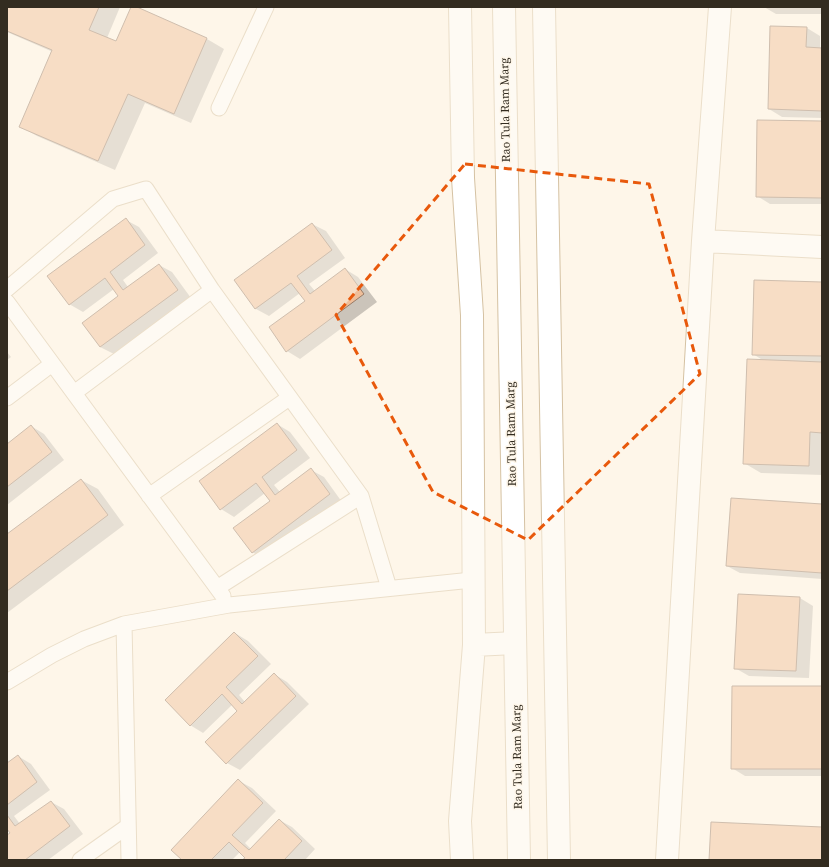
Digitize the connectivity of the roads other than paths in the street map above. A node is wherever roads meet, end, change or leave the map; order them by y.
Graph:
1 (266, 7) edge
2 (460, 7) edge
3 (504, 7) edge
4 (544, 7) edge
5 (720, 7) edge
6 (219, 108) dead end
7 (703, 241) junction
8 (822, 247) edge
9 (7, 289) edge
10 (212, 290) junction
11 (7, 302) edge
12 (52, 364) junction
13 (74, 393) junction
14 (7, 398) edge
15 (289, 398) junction
16 (149, 496) junction
17 (361, 496) junction
18 (472, 580) junction
19 (217, 588) junction
20 (388, 588) junction
21 (229, 605) junction
22 (124, 624) junction
23 (515, 643) junction
24 (474, 645) junction
25 (7, 682) edge
26 (128, 826) junction
27 (80, 860) edge
28 (129, 860) edge
29 (462, 860) edge
30 (519, 860) edge
31 (559, 860) edge
32 (668, 860) edge

1 - 6 lane
2 - 18 street
3 - 23 street, Rao Tula Ram Marg
4 - 31 street
5 - 7 street
7 - 8 street
7 - 32 street
9 - 10 lane
10 - 13 lane
10 - 15 lane
11 - 12 lane
12 - 13 lane
12 - 14 lane
13 - 16 lane
15 - 16 lane
15 - 17 lane
16 - 19 lane
17 - 19 lane
17 - 20 lane
18 - 20 lane
18 - 24 street
19 - 21 lane
20 - 21 lane
21 - 22 lane
22 - 25 lane
22 - 26 lane
23 - 24 street
23 - 30 street, Rao Tula Ram Marg
24 - 29 street
26 - 27 lane
26 - 28 lane

